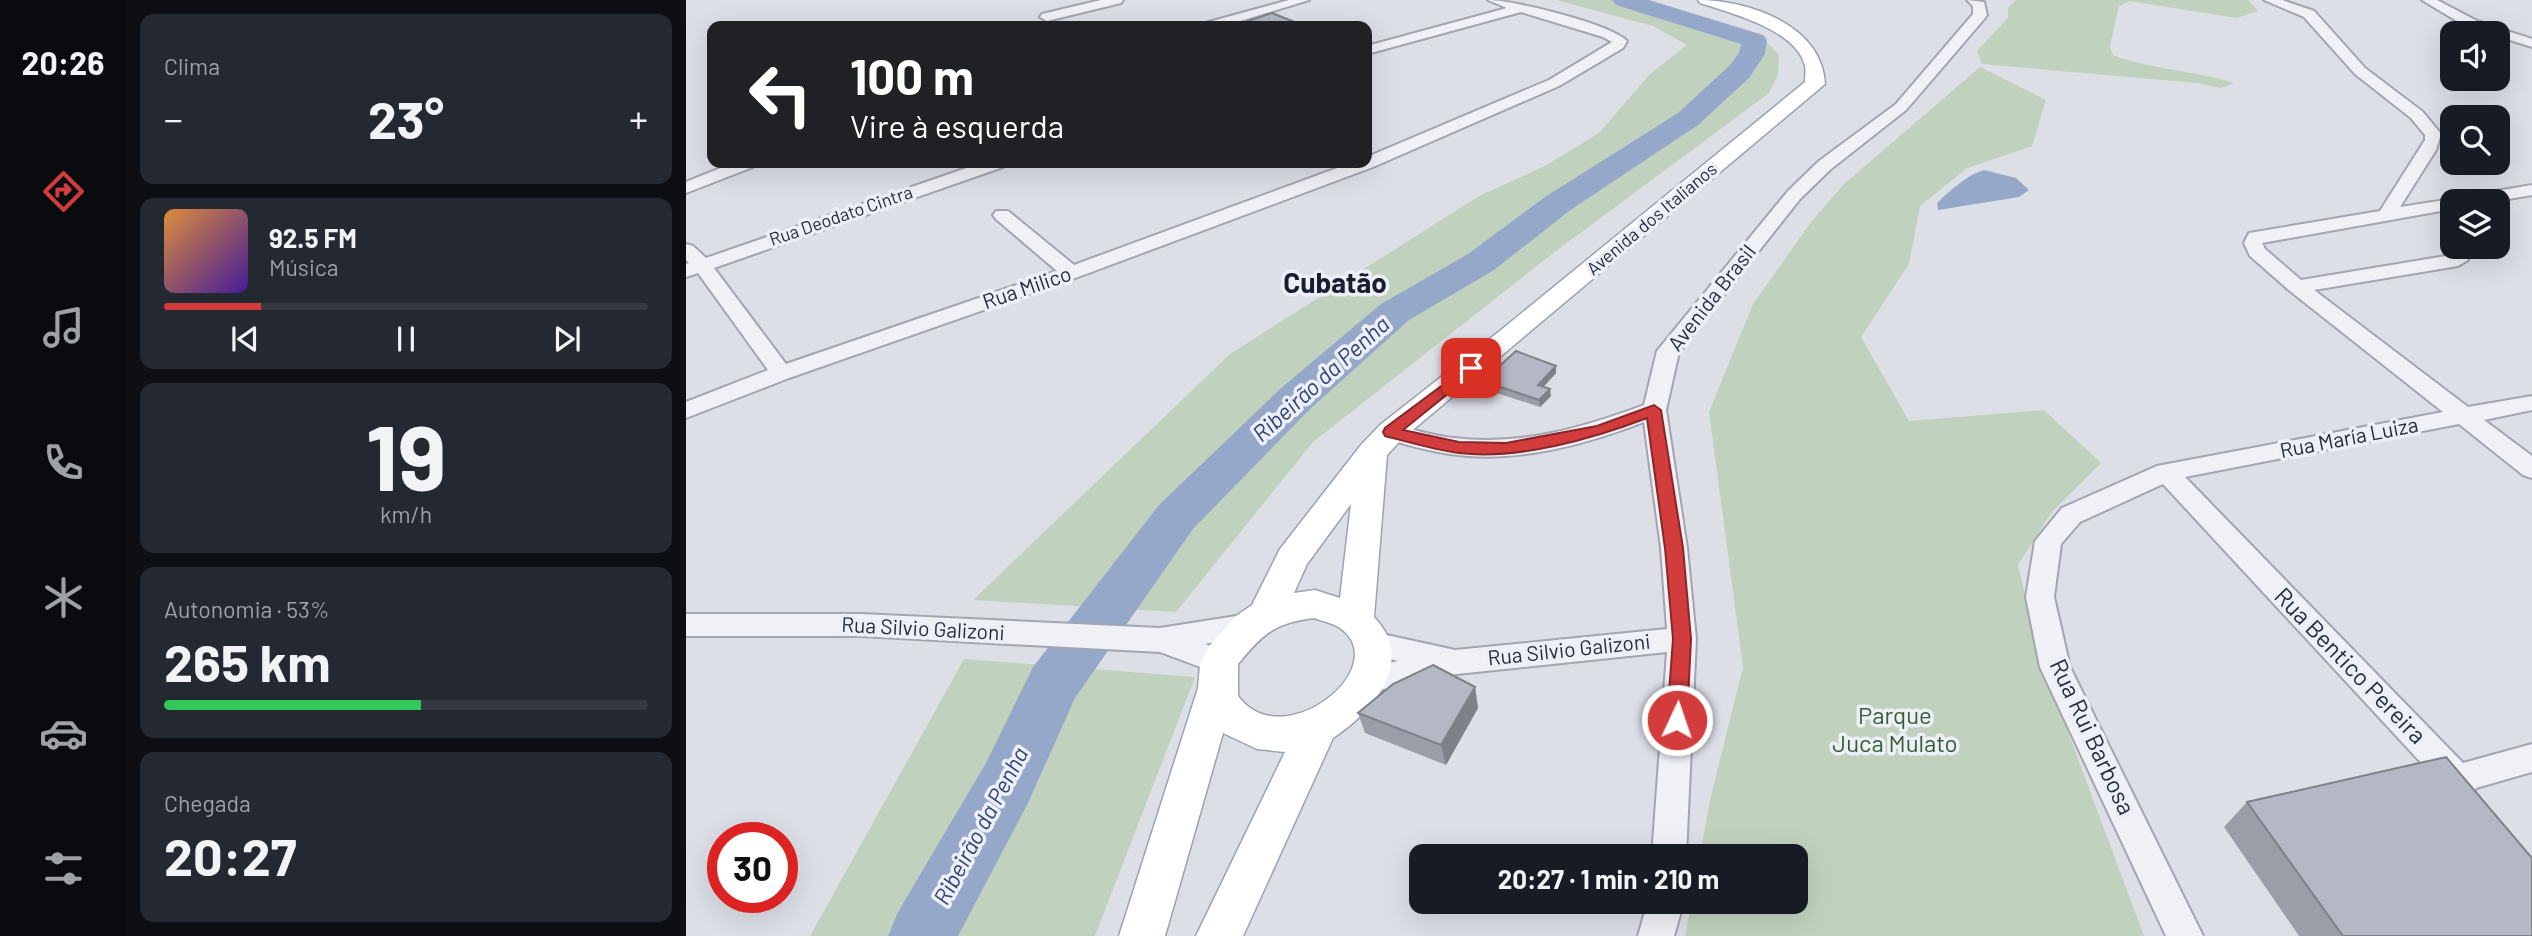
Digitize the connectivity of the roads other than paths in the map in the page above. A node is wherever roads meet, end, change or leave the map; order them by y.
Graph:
1 (1052, 0) edge
2 (1116, 0) edge
3 (1303, 0) edge
4 (1494, 0) edge
5 (1706, 0) edge
6 (1973, 0) edge
7 (2270, 0) edge
8 (2428, 0) edge
9 (1523, 8) junction
10 (1042, 21) edge
11 (1045, 21) edge
12 (1228, 21) edge
13 (2532, 43) edge
14 (1372, 49) edge
15 (1372, 160) edge
16 (735, 168) edge
17 (982, 168) edge
18 (1353, 168) edge
19 (686, 188) edge
20 (2532, 190) edge
21 (2510, 194) edge
22 (2440, 206) edge
23 (1002, 215) dead end
24 (2386, 215) junction
25 (2458, 260) dead end
26 (691, 262) edge
27 (1071, 273) junction
28 (2297, 287) junction
29 (781, 373) junction
30 (2532, 403) edge
31 (686, 410) edge
32 (1654, 410) junction
33 (2464, 416) junction
34 (1382, 441) junction
35 (2532, 468) edge
36 (2166, 472) junction
37 (1258, 620) junction
38 (686, 625) edge
39 (1682, 639) junction
40 (1160, 640) junction
41 (1366, 647) junction
42 (1217, 676) junction
43 (1319, 725) junction
44 (2532, 758) edge
45 (1670, 844) edge
46 (1662, 914) edge
47 (1142, 936) edge
48 (1219, 936) edge
49 (1656, 936) edge
50 (2185, 936) edge

1 - 10 street
2 - 11 street
3 - 12 street
4 - 9 street
5 - 34 main road, Avenida dos Italianos
6 - 32 street, Avenida Brasil
7 - 24 street
8 - 13 street
9 - 14 street
9 - 15 street, Rua Milico
16 - 19 street
17 - 26 street, Rua Deodato Cintra
18 - 27 street, Rua Milico
20 - 21 street
22 - 24 street
23 - 27 street
24 - 28 street
25 - 28 street
26 - 29 street
27 - 29 street, Rua Milico
28 - 33 street
29 - 31 street, Rua Milico
30 - 33 street, Rua María Luiza
32 - 34 street
32 - 39 street, Avenida Brasil
33 - 35 street
33 - 36 street, Rua María Luiza
34 - 37 main road, Avenida dos Italianos
34 - 41 main road
36 - 44 street, Rua Bentico Pereira
36 - 50 street, Rua Rui Barbosa
37 - 40 street, Rua Silvio Galizoni
37 - 41 main road
37 - 42 main road
38 - 40 street, Rua Silvio Galizoni
39 - 41 street, Rua Silvio Galizoni
39 - 45 street, Avenida Brasil
40 - 42 street, Rua Silvio Galizoni
41 - 43 main road
42 - 43 main road
42 - 47 main road
43 - 48 main road
46 - 49 street

